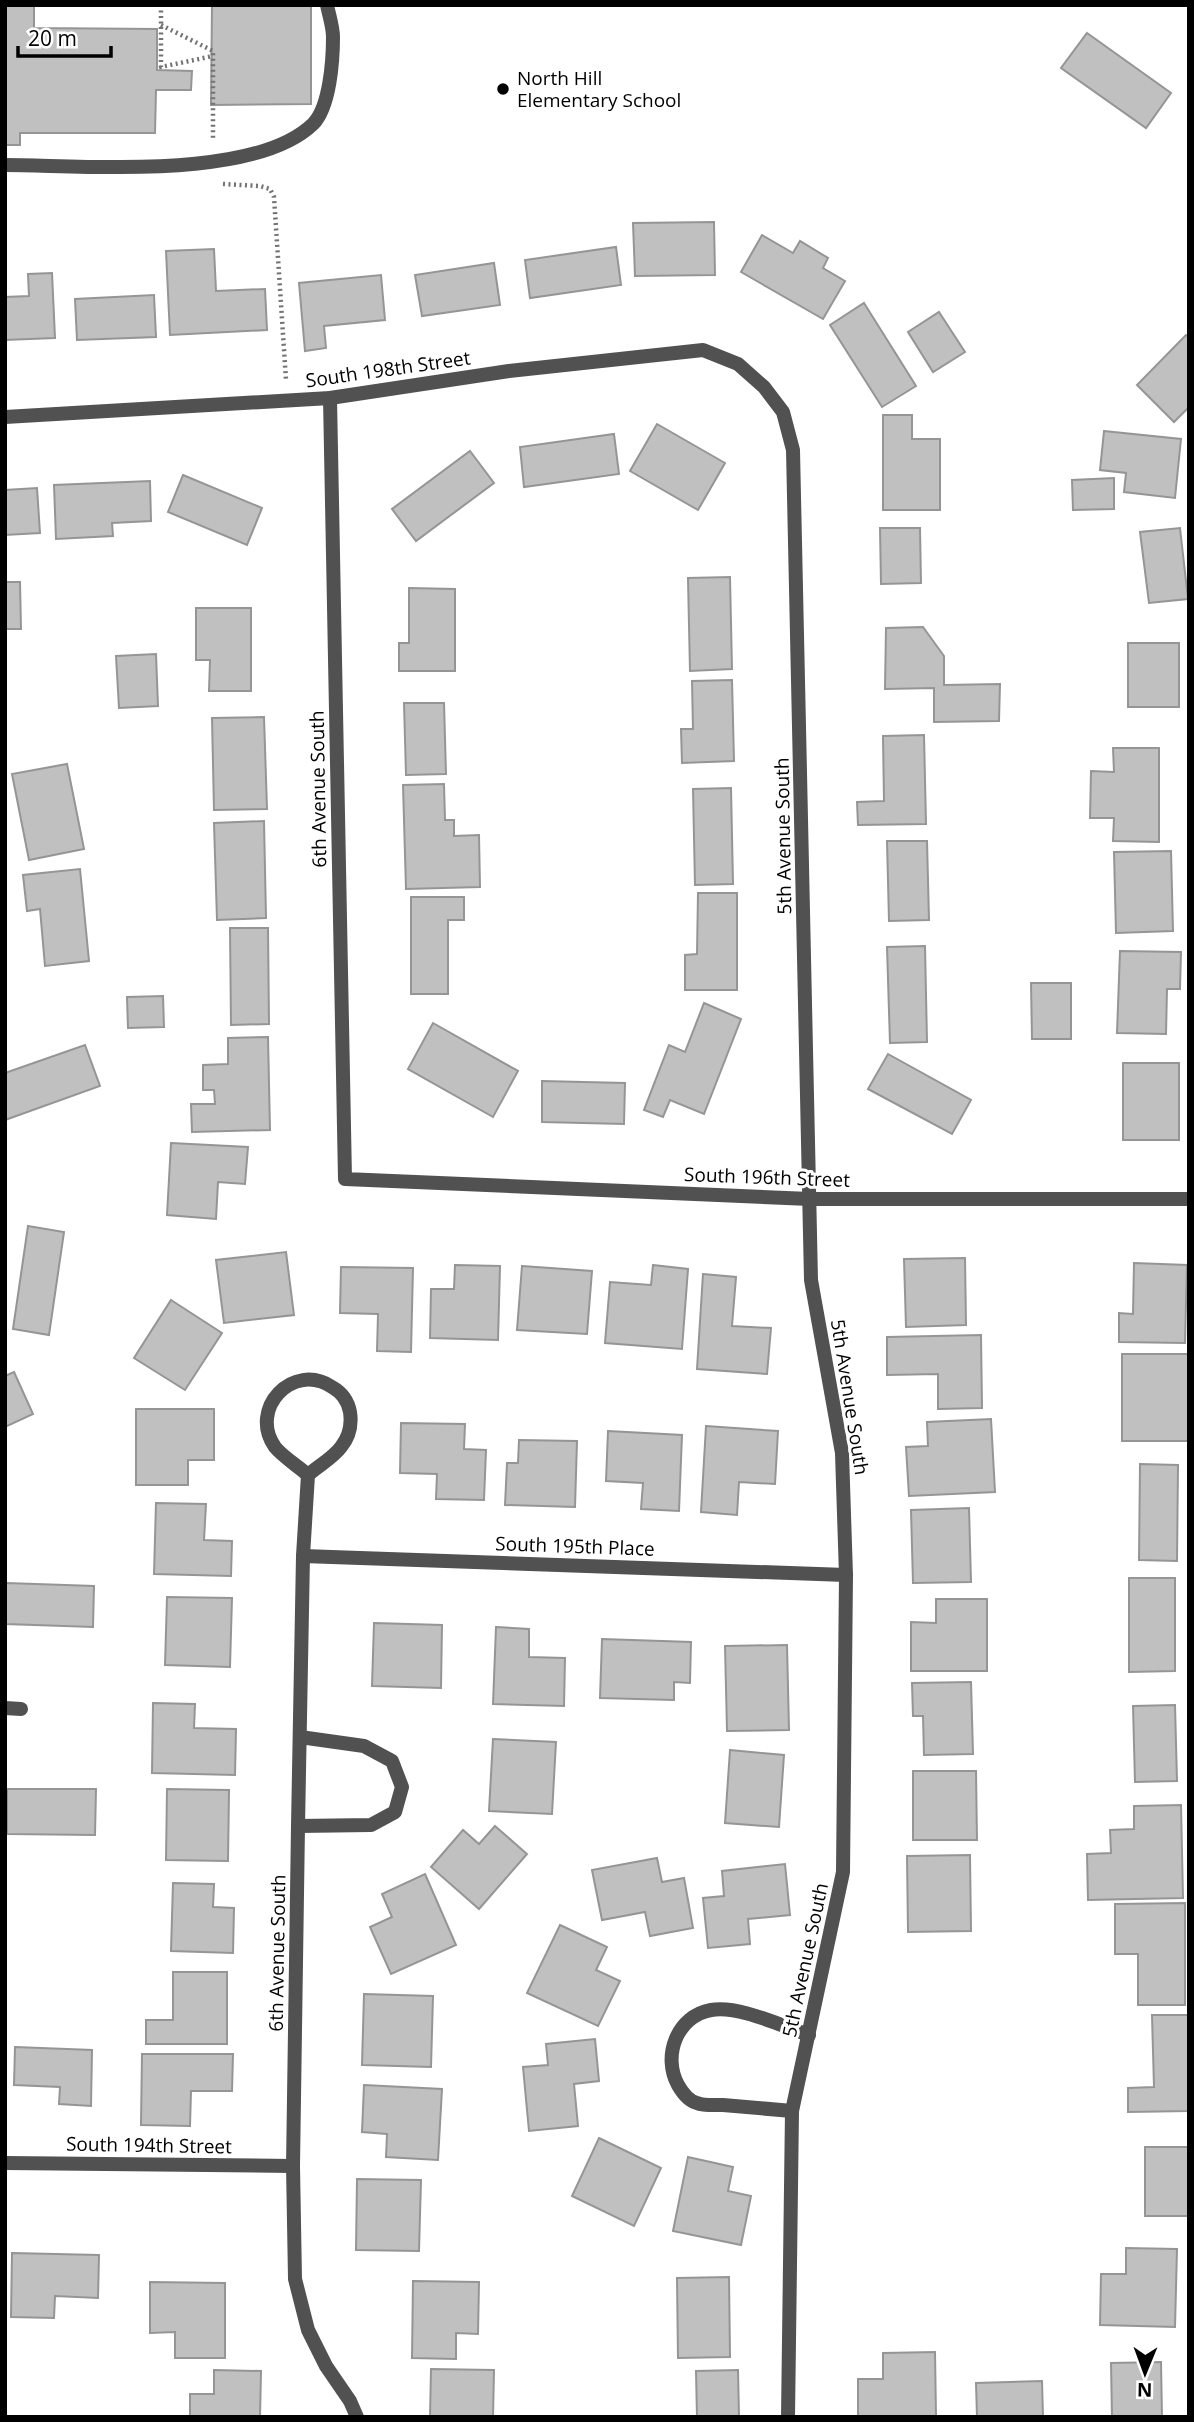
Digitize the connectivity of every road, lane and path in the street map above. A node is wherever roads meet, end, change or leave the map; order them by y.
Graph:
1 (162, 5) edge
2 (327, 5) edge
3 (162, 25) junction
4 (213, 56) junction
5 (213, 162) junction
6 (5, 165) edge
7 (764, 387) joint
8 (330, 398) junction
9 (287, 402) junction
10 (5, 417) edge
11 (345, 1180) joint
12 (810, 1199) junction
13 (1189, 1199) edge
14 (308, 1475) junction
15 (303, 1556) junction
16 (846, 1575) junction
17 (5, 1708) edge
18 (21, 1709) dead end
19 (300, 1737) junction
20 (298, 1826) junction
21 (808, 2035) junction
22 (792, 2111) junction
23 (5, 2163) edge
24 (293, 2166) junction
25 (357, 2417) edge
26 (788, 2417) edge

1 - 3 path
2 - 5 street
3 - 4 path
3 - 4 path
4 - 5 path
5 - 6 street
5 - 9 path
7 - 8 street, South 198th Street
7 - 12 street, 5th Avenue South
8 - 9 street, South 198th Street
8 - 11 street, 6th Avenue South
9 - 10 street, South 198th Street
11 - 12 street, South 196th Street
12 - 13 street, South 196th Street
12 - 16 street, 5th Avenue South
14 - 14 street
14 - 15 street, 6th Avenue South
15 - 16 street, South 195th Place
15 - 19 street, 6th Avenue South
16 - 21 street, 5th Avenue South
17 - 18 street
19 - 20 street, 6th Avenue South
19 - 20 street
20 - 24 street, 6th Avenue South
21 - 22 street, 5th Avenue South
21 - 22 street
22 - 26 street, 5th Avenue South
23 - 24 street, South 194th Street
24 - 25 street, 6th Avenue South

